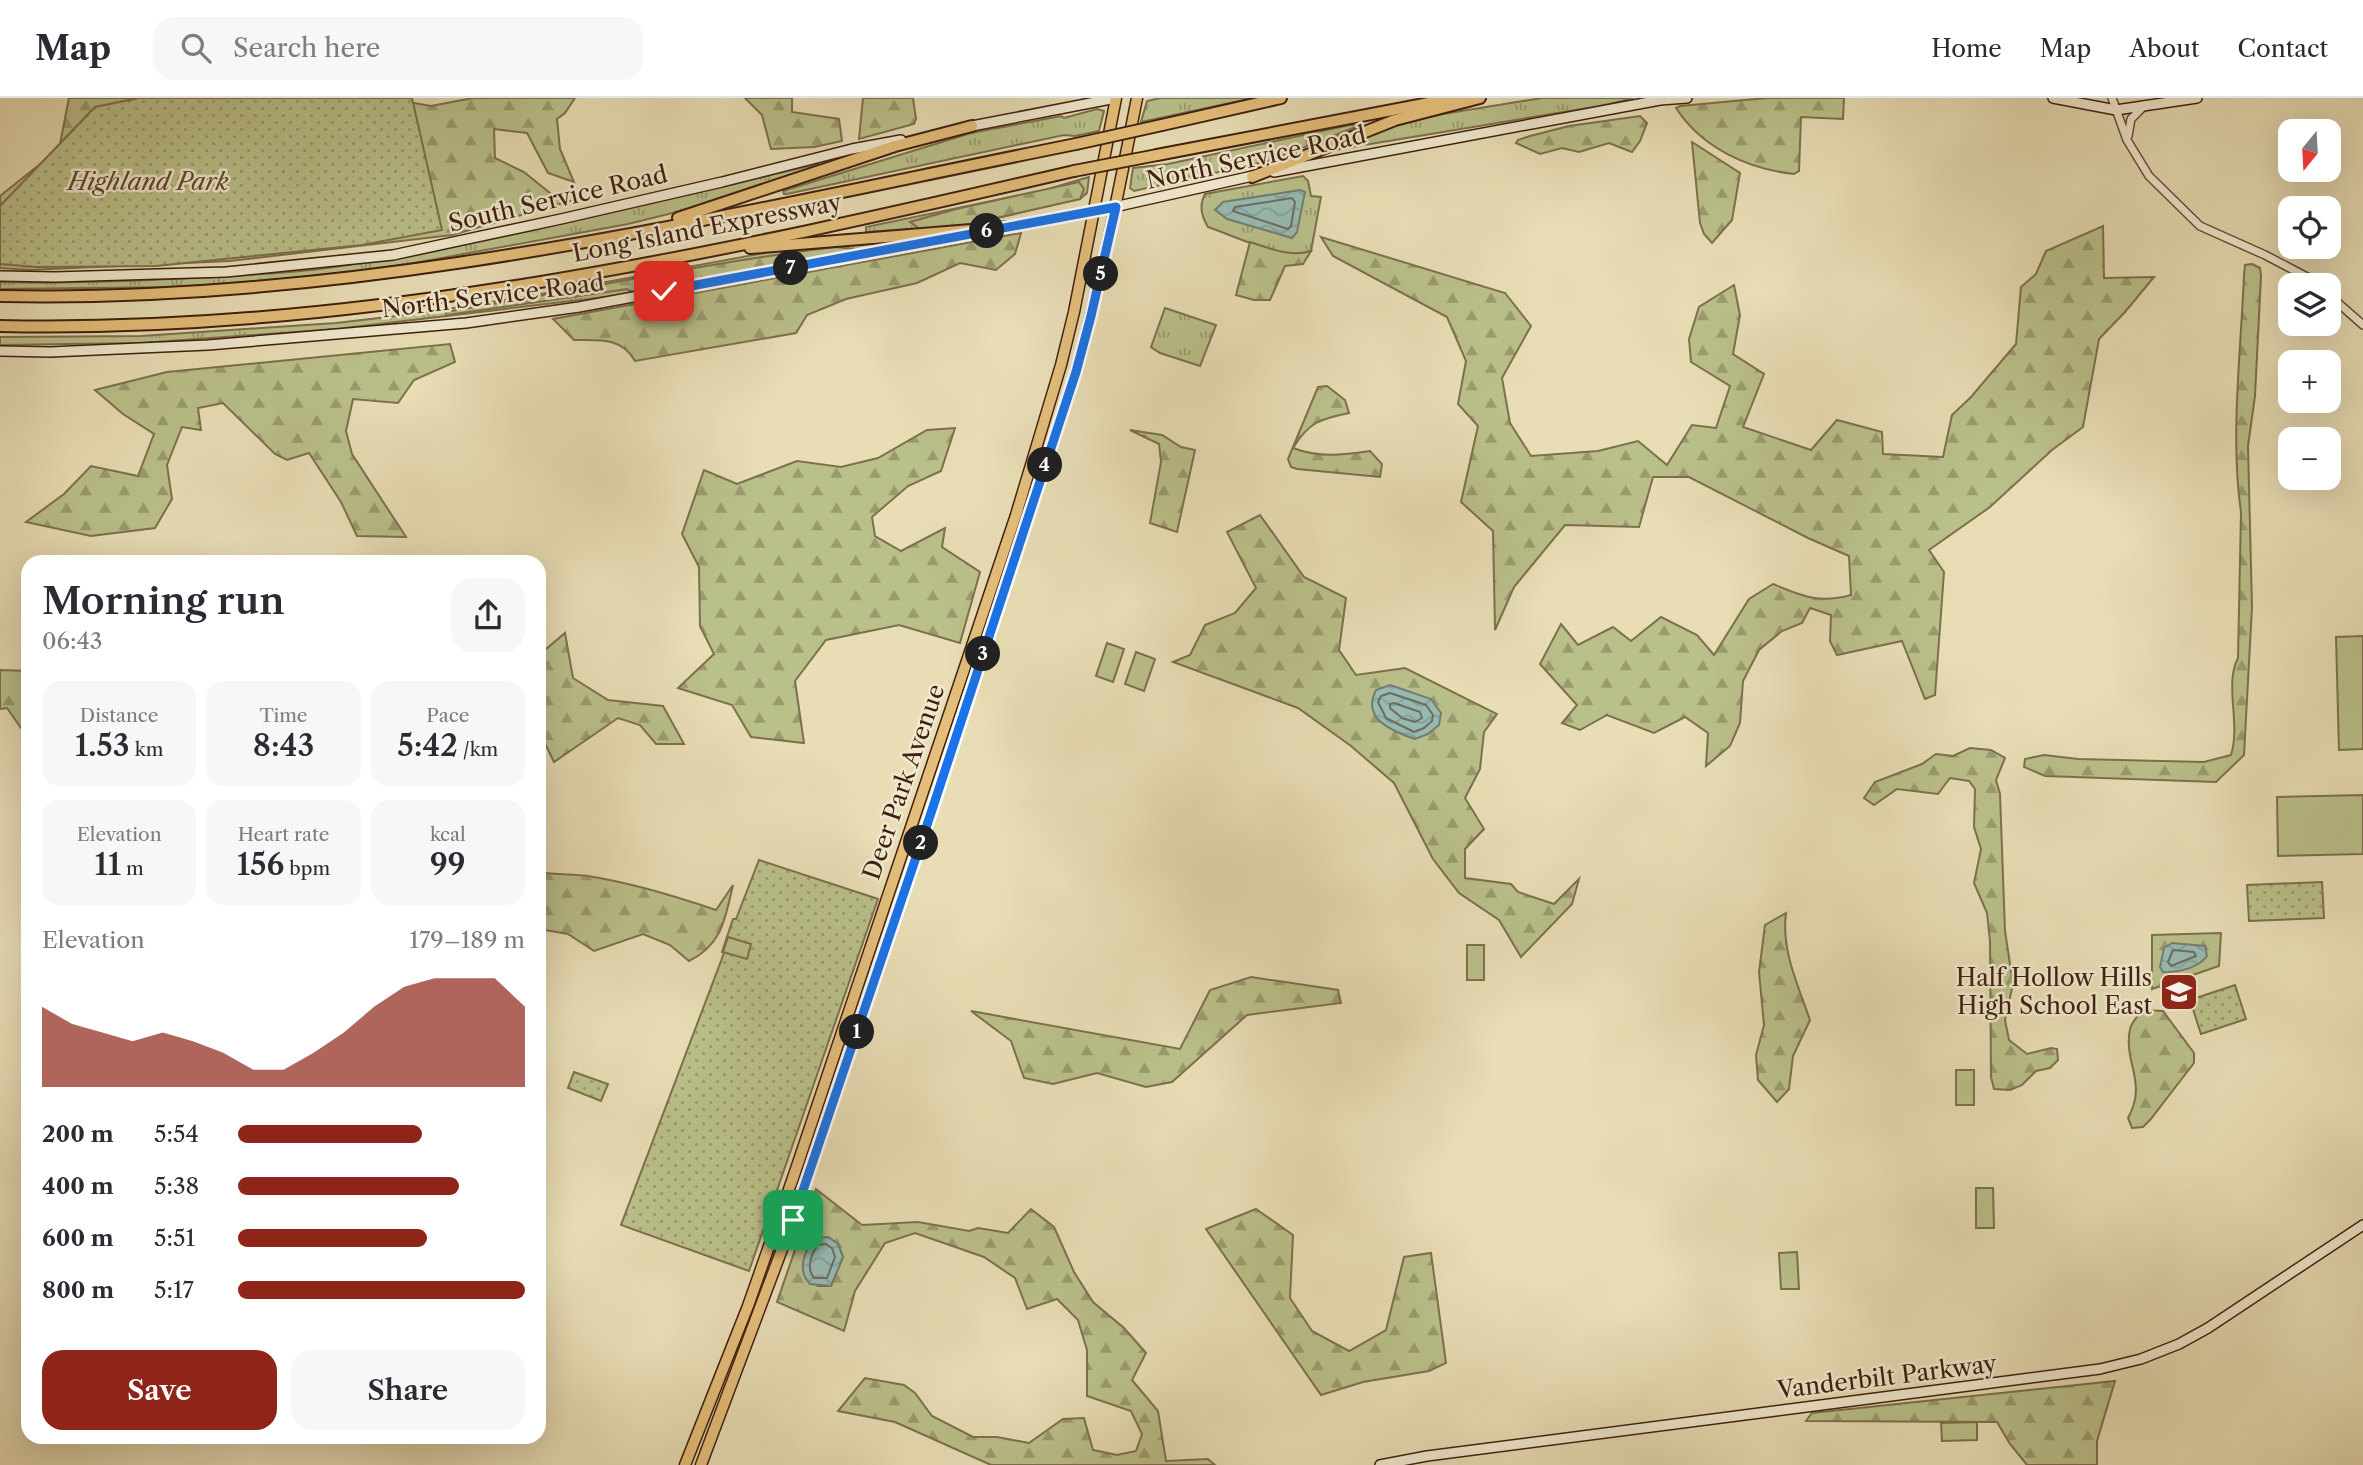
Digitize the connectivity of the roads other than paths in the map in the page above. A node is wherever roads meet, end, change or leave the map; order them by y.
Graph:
1 (1116, 98) edge
2 (1137, 98) edge
3 (1281, 98) edge
4 (1455, 98) edge
5 (1480, 98) edge
6 (1687, 98) edge
7 (2053, 98) edge
8 (2112, 98) edge
9 (2197, 98) edge
10 (2145, 105) junction
11 (2116, 110) junction
12 (972, 126) junction
13 (2127, 140) junction
14 (1252, 177) junction
15 (1116, 207) junction
16 (1093, 212) junction
17 (1008, 228) junction
18 (562, 246) junction
19 (733, 247) junction
20 (2299, 273) edge
21 (0, 276) edge
22 (0, 296) edge
23 (2341, 306) edge
24 (2363, 325) edge
25 (0, 326) edge
26 (0, 351) edge
27 (2363, 1225) edge
28 (685, 1465) edge
29 (701, 1465) edge
30 (1380, 1465) edge

1 - 12 main road, South Service Road
1 - 16 main road, Deer Park Avenue
2 - 15 main road, Deer Park Avenue
3 - 18 highway, Long Island Expressway, bridge
4 - 19 highway, Long Island Expressway, bridge
5 - 14 highway
6 - 14 main road, North Service Road
7 - 11 main road
8 - 11 street
9 - 10 main road
10 - 11 main road
10 - 13 street
11 - 13 street
12 - 18 highway
12 - 21 main road, South Service Road
13 - 20 street
14 - 15 main road, North Service Road
15 - 16 main road, North Service Road
15 - 29 main road, Deer Park Avenue
16 - 17 main road, North Service Road
16 - 28 main road, Deer Park Avenue
17 - 19 highway
17 - 26 main road, North Service Road
18 - 22 highway, Long Island Expressway
19 - 25 highway, Long Island Expressway
23 - 24 street
27 - 30 main road, Vanderbilt Parkway

